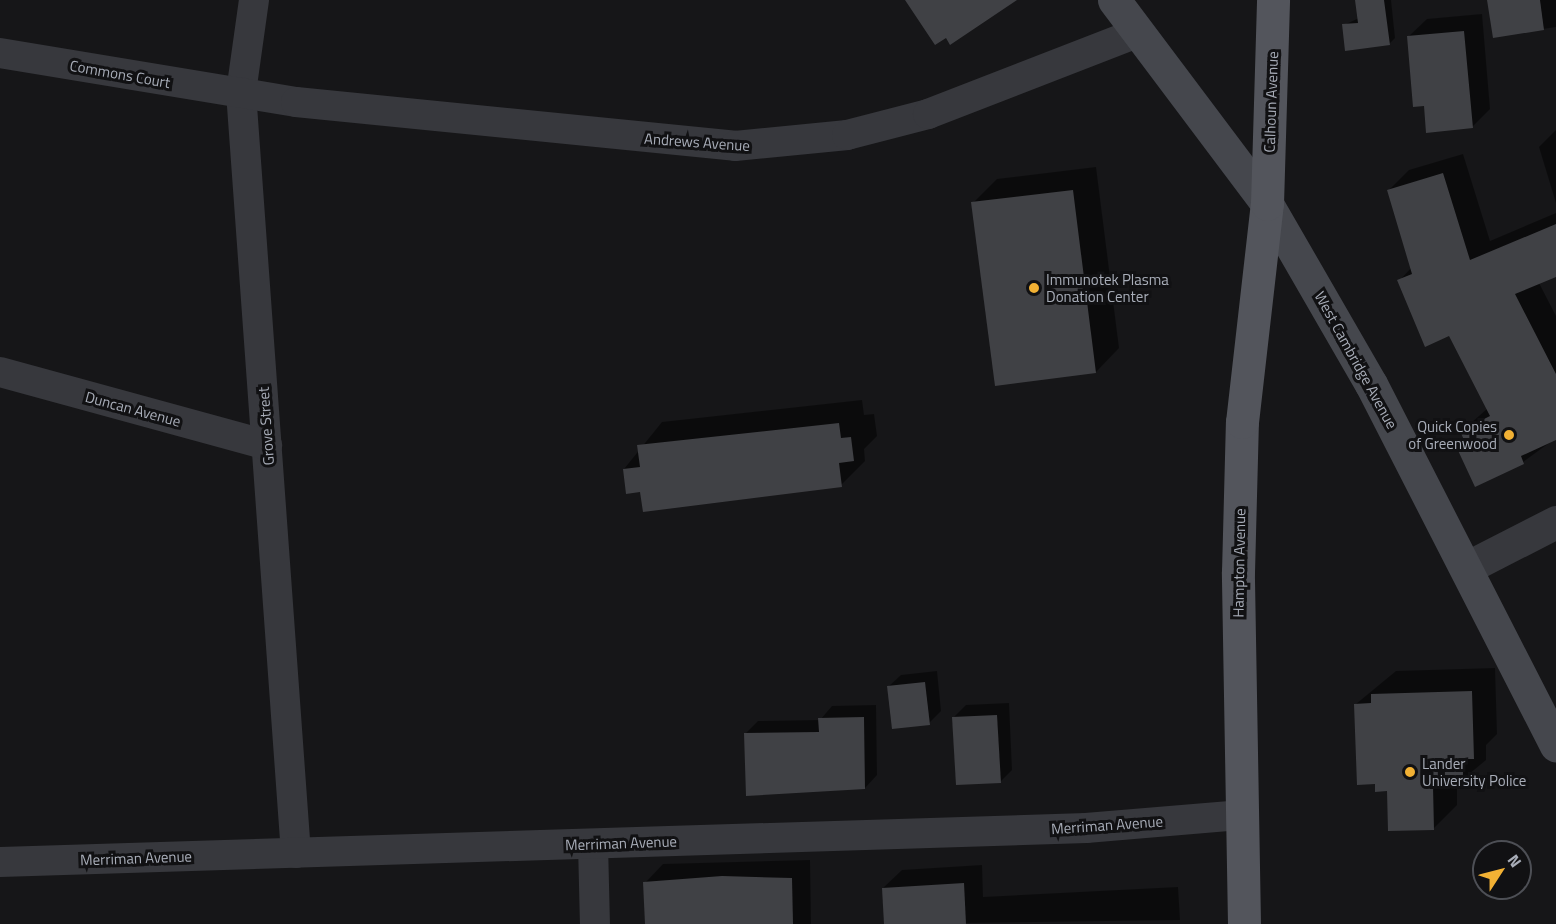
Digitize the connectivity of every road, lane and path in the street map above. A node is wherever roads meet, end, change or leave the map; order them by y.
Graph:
1 (254, 0) edge
2 (1114, 0) edge
3 (1273, 0) edge
4 (1137, 33) junction
5 (0, 53) edge
6 (241, 92) junction
7 (1267, 204) junction
8 (0, 372) edge
9 (267, 445) junction
10 (1556, 522) edge
11 (1468, 567) junction
12 (1556, 745) edge
13 (1242, 815) junction
14 (592, 844) junction
15 (296, 854) junction
16 (0, 862) edge
17 (595, 924) edge
18 (1244, 924) edge

1 - 6 street, Grove Street
2 - 4 main road, West Cambridge Avenue
3 - 7 main road, Calhoun Avenue
4 - 6 street, Andrews Avenue
4 - 7 main road, West Cambridge Avenue
5 - 6 street, Commons Court
6 - 9 street, Grove Street
7 - 11 main road, West Cambridge Avenue
7 - 13 main road, Hampton Avenue
8 - 9 street, Duncan Avenue
9 - 15 street, Grove Street
10 - 11 street
11 - 12 main road, West Cambridge Avenue
13 - 14 street, Merriman Avenue
13 - 18 main road, Hampton Avenue
14 - 15 street, Merriman Avenue
14 - 17 street
15 - 16 street, Merriman Avenue

